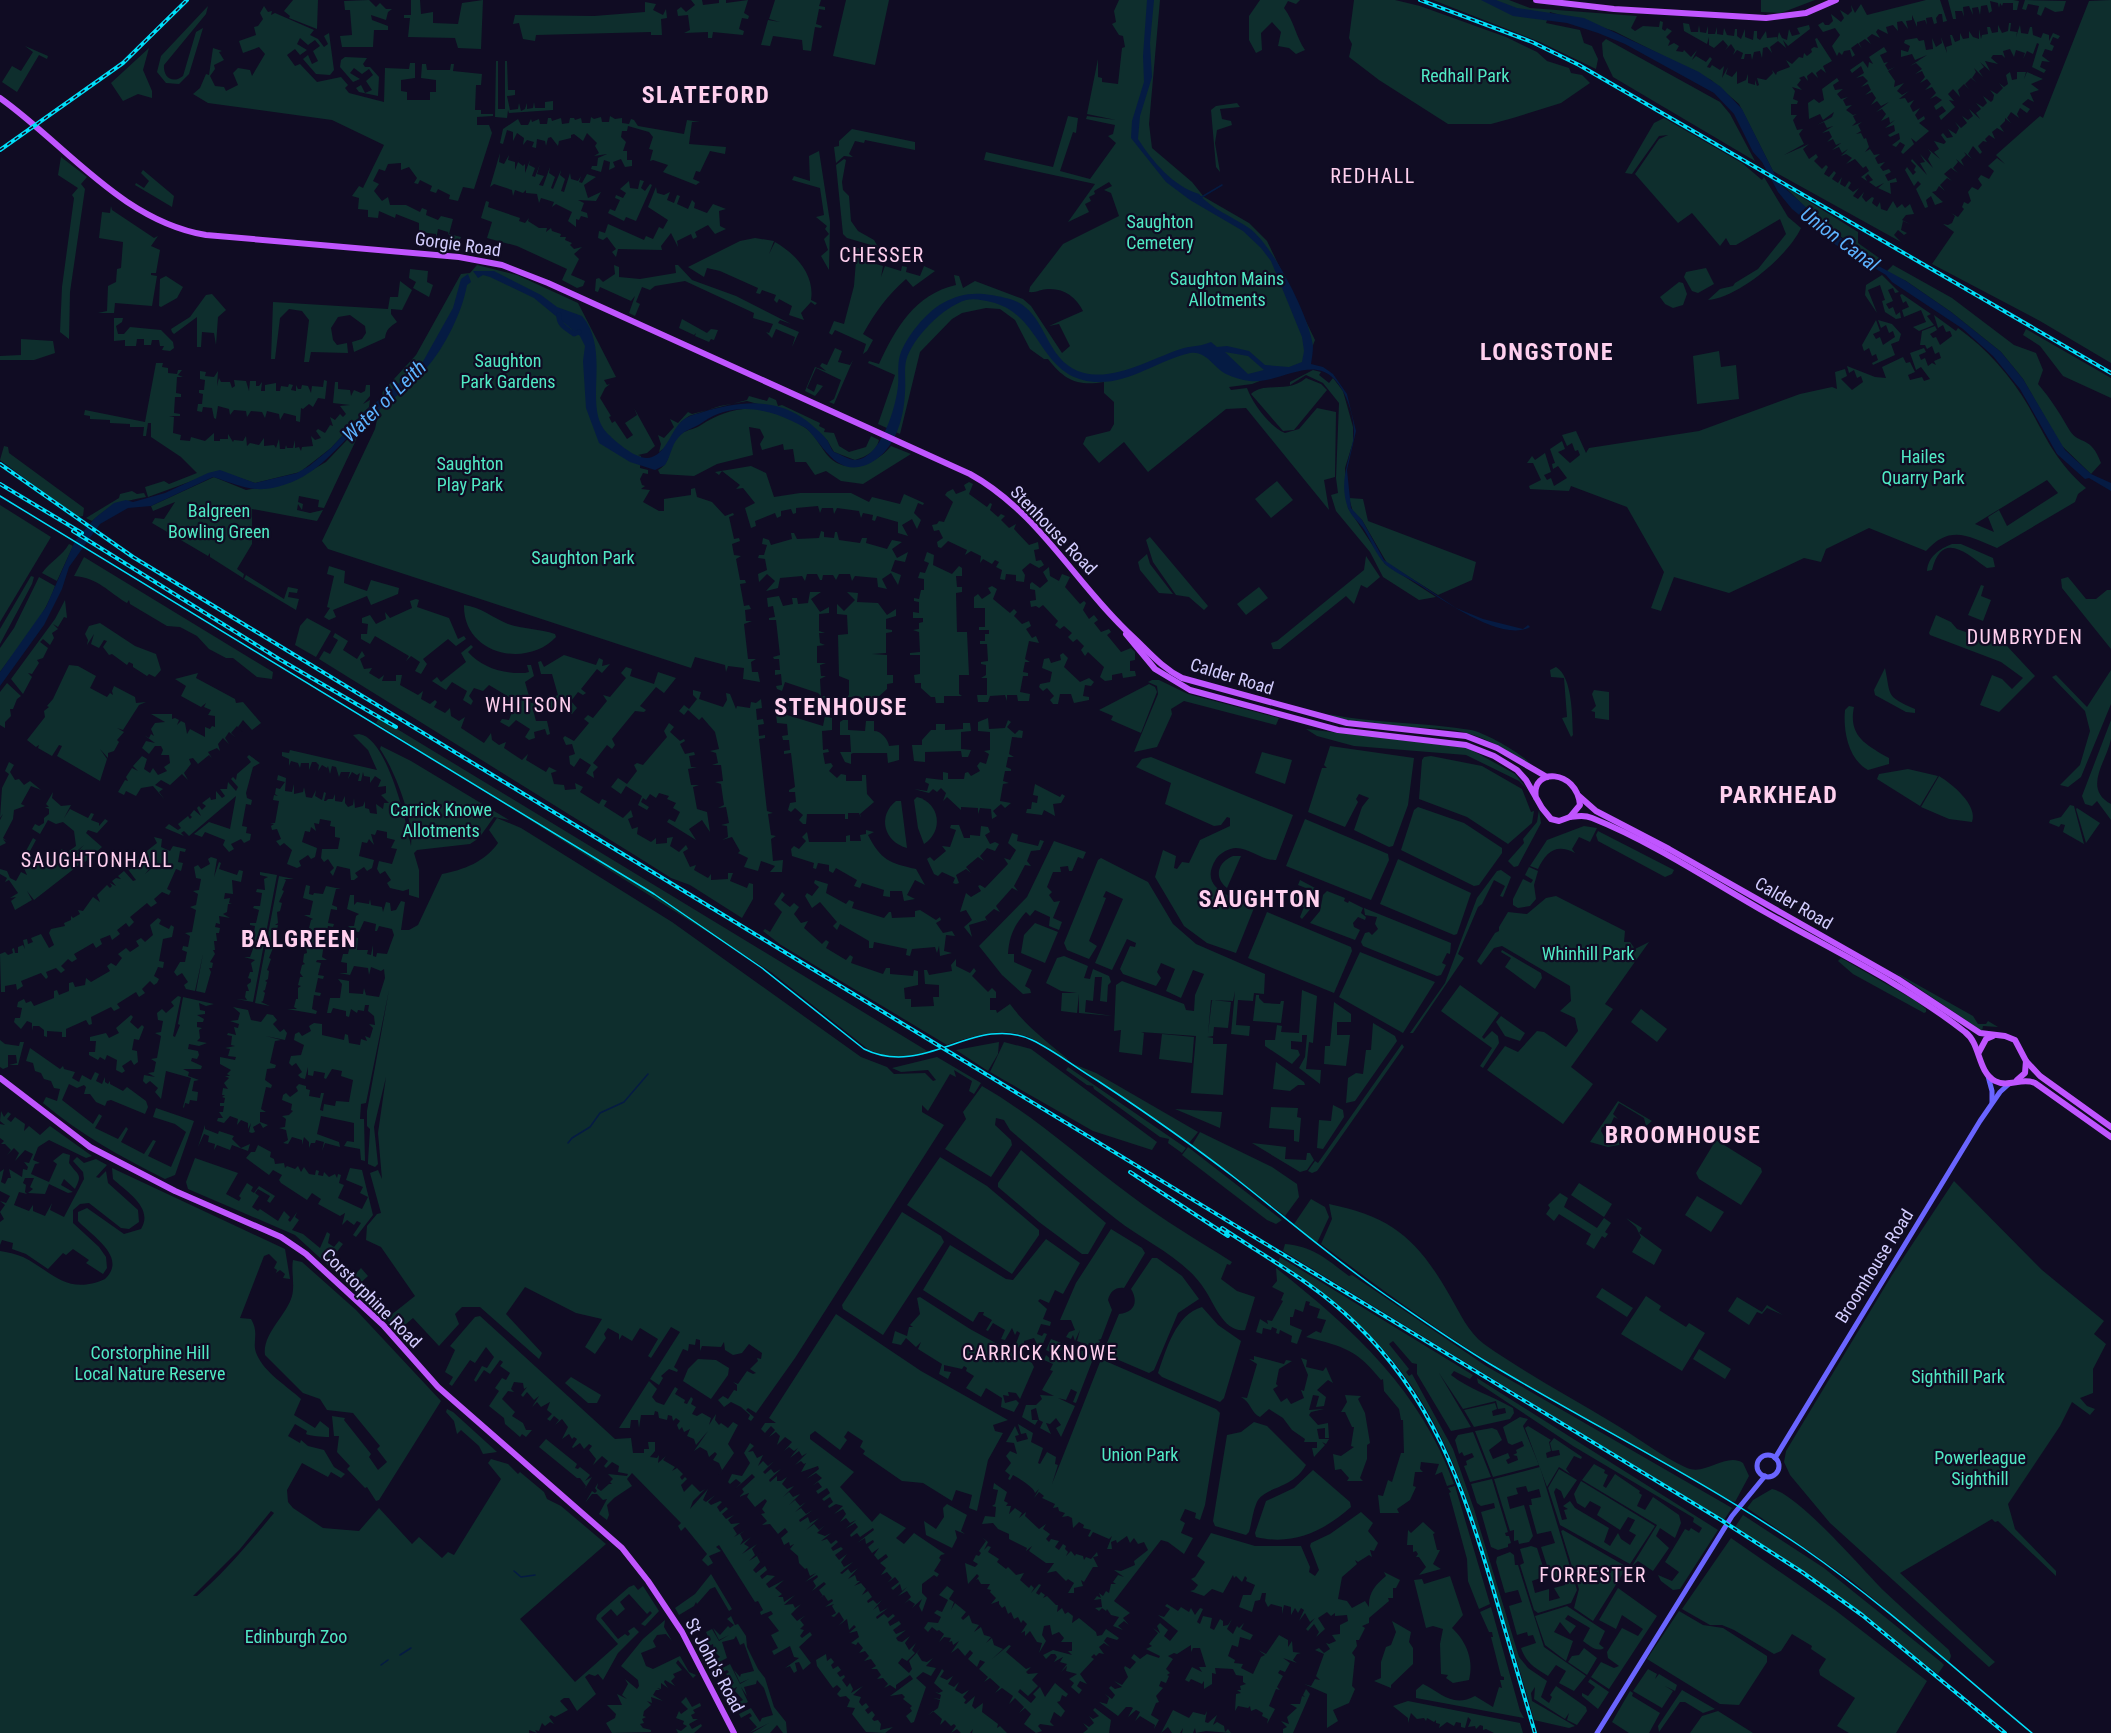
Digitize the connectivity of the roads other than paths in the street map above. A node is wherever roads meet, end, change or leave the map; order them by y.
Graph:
1 (1536, 0) edge
2 (1836, 0) edge
3 (0, 98) edge
4 (951, 465) joint
5 (1124, 630) junction
6 (1547, 777) junction
7 (1579, 796) junction
8 (1536, 798) junction
9 (1570, 818) junction
10 (1994, 1036) junction
11 (1978, 1052) junction
12 (2026, 1061) junction
13 (1988, 1076) junction
14 (0, 1078) edge
15 (2012, 1083) junction
16 (1991, 1106) junction
17 (2111, 1127) edge
18 (2111, 1137) edge
19 (1772, 1456) junction
20 (1762, 1475) junction
21 (668, 1611) joint
22 (734, 1733) edge
23 (1597, 1733) edge

1 - 2 main road
3 - 4 main road, Gorgie Road
4 - 5 main road, Stenhouse Road
5 - 6 main road, Calder Road
5 - 8 main road, Calder Road
6 - 7 main road
6 - 8 main road
7 - 9 main road
7 - 10 main road, Calder Road
8 - 9 main road
9 - 11 main road, Calder Road
10 - 11 main road
10 - 12 main road, Calder Road
11 - 13 main road, Calder Road
12 - 15 main road
12 - 17 main road, Calder Road
13 - 15 main road
13 - 16 main road
14 - 21 main road, Corstorphine Road
15 - 16 main road, Broomhouse Road
15 - 18 main road
16 - 19 main road, Broomhouse Road
19 - 20 main road
19 - 20 main road
20 - 23 main road
21 - 22 main road, St John's Road

